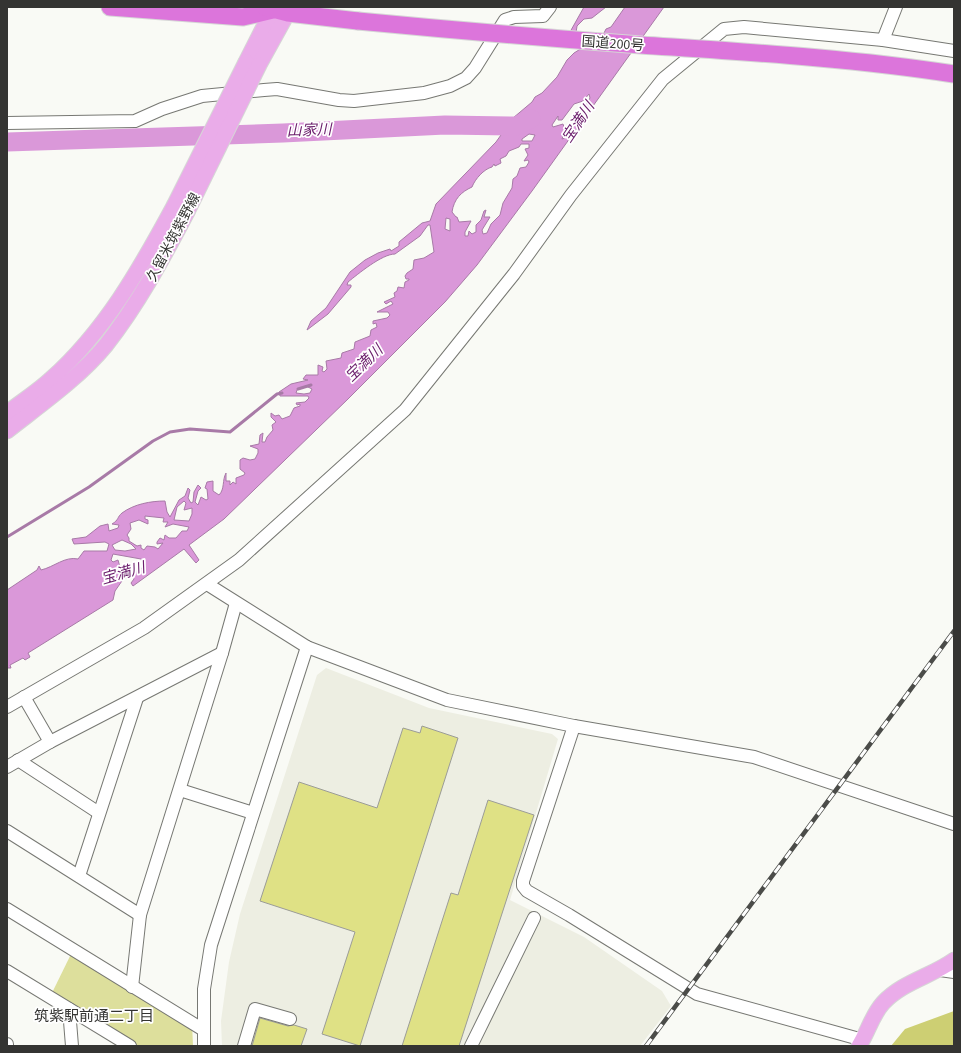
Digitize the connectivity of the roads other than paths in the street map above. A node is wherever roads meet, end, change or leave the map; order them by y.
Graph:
1 (110, 7) edge
2 (550, 7) edge
3 (896, 7) edge
4 (278, 9) edge
5 (515, 12) edge
6 (882, 40) junction
7 (954, 51) edge
8 (954, 74) edge
9 (7, 123) edge
10 (180, 209) junction
11 (7, 413) edge
12 (7, 431) edge
13 (207, 584) junction
14 (236, 602) junction
15 (307, 647) junction
16 (222, 653) junction
17 (24, 697) junction
18 (137, 698) junction
19 (7, 707) edge
20 (574, 726) junction
21 (50, 742) junction
22 (18, 760) junction
23 (7, 767) edge
24 (180, 790) junction
25 (99, 813) junction
26 (253, 813) junction
27 (954, 824) edge
28 (7, 831) edge
29 (79, 876) junction
30 (7, 909) edge
31 (140, 915) junction
32 (534, 918) dead end
33 (954, 960) edge
34 (7, 971) edge
35 (947, 971) edge
36 (132, 987) junction
37 (69, 1009) junction
38 (290, 1019) dead end
39 (202, 1029) junction
40 (861, 1043) edge
41 (72, 1046) edge
42 (130, 1046) edge
43 (204, 1046) edge
44 (244, 1046) edge
45 (471, 1046) edge

1 - 4 highway, 国道200号
2 - 5 street
3 - 6 street
4 - 8 highway, 国道200号, bridge
4 - 10 main road, 久留米筑紫野線, bridge
5 - 9 street
6 - 7 street
6 - 13 street
10 - 11 main road, 久留米筑紫野線
10 - 12 main road, 久留米筑紫野線
13 - 14 street
13 - 17 street
14 - 15 street
14 - 16 street
15 - 20 street
15 - 26 street
16 - 18 street
16 - 24 street
17 - 19 street
17 - 21 street
18 - 21 street
18 - 25 street
20 - 27 street
20 - 40 street
21 - 22 street
22 - 23 street
22 - 25 street
24 - 26 street
24 - 31 street
25 - 29 street
26 - 39 street
28 - 29 street
29 - 31 street
30 - 36 street
31 - 36 street
32 - 45 street
33 - 35 main road
34 - 37 street
35 - 40 main road
36 - 39 street
37 - 41 street
37 - 42 street
38 - 44 street
39 - 43 street

